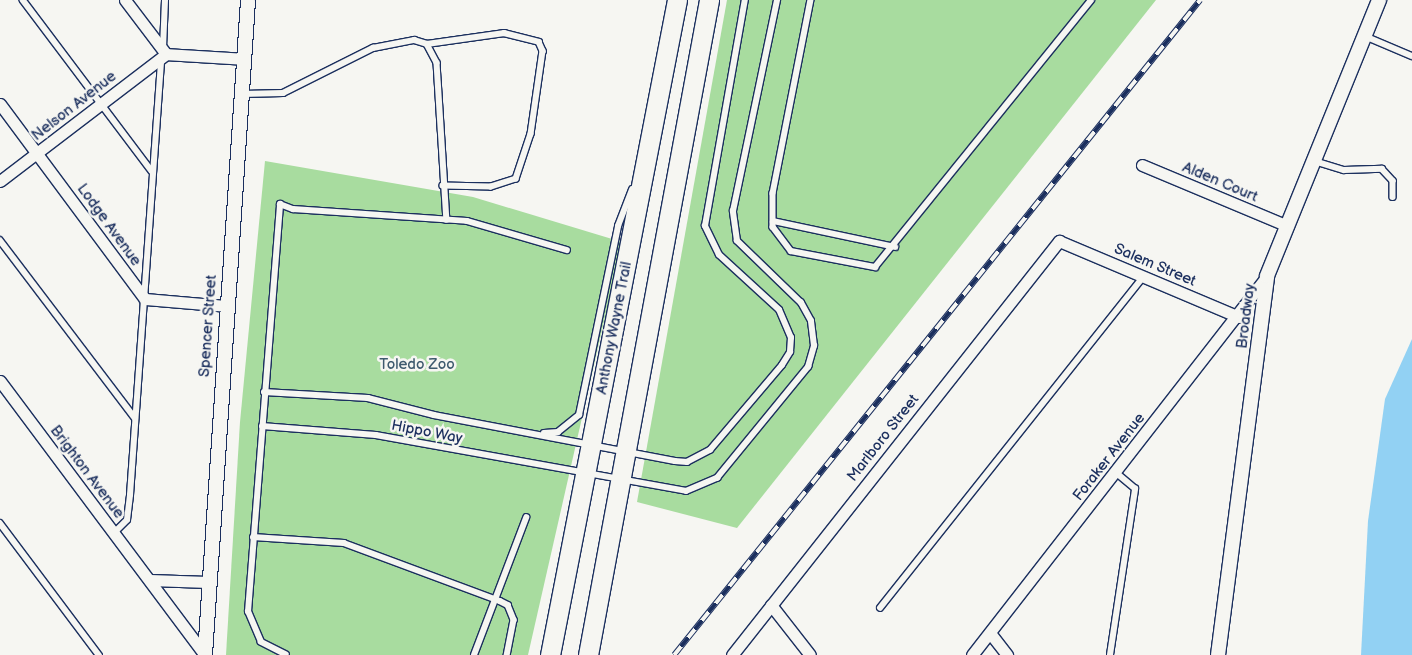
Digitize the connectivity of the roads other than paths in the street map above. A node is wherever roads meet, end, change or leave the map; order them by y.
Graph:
1 (23, 0) edge
2 (125, 0) edge
3 (165, 0) edge
4 (248, 0) edge
5 (677, 0) edge
6 (709, 0) edge
7 (745, 0) edge
8 (777, 0) edge
9 (811, 0) edge
10 (1091, 0) edge
11 (1379, 0) edge
12 (1365, 36) junction
13 (427, 44) junction
14 (163, 54) junction
15 (1412, 56) edge
16 (245, 59) junction
17 (242, 94) junction
18 (0, 104) edge
19 (101, 104) junction
20 (649, 145) junction
21 (37, 153) junction
22 (1314, 161) junction
23 (1142, 166) dead end
24 (152, 171) junction
25 (0, 182) edge
26 (443, 186) junction
27 (1393, 197) dead end
28 (447, 220) junction
29 (773, 221) junction
30 (1288, 226) junction
31 (0, 240) edge
32 (1059, 241) joint
33 (895, 247) junction
34 (567, 250) dead end
35 (1267, 276) junction
36 (1143, 277) junction
37 (142, 296) junction
38 (226, 306) junction
39 (1239, 318) junction
40 (0, 381) edge
41 (264, 392) junction
42 (135, 418) junction
43 (262, 426) junction
44 (539, 434) junction
45 (591, 444) junction
46 (627, 450) junction
47 (585, 474) junction
48 (1116, 474) junction
49 (621, 480) junction
50 (526, 518) dead end
51 (0, 523) edge
52 (114, 533) junction
53 (253, 537) junction
54 (150, 580) junction
55 (208, 582) junction
56 (496, 600) junction
57 (771, 605) junction
58 (880, 608) dead end
59 (990, 634) junction
60 (508, 652) edge
61 (99, 655) edge
62 (205, 655) edge
63 (286, 655) edge
64 (474, 655) edge
65 (550, 655) edge
66 (588, 655) edge
67 (732, 655) edge
68 (810, 655) edge
69 (972, 655) edge
70 (1006, 655) edge
71 (1110, 655) edge
72 (1218, 655) edge

1 - 19 lane
2 - 14 street
3 - 14 lane
4 - 16 street, Spencer Street
5 - 20 highway, Anthony Wayne Trail
6 - 46 highway
7 - 46 lane, Hippo Way
8 - 49 lane, Hippo Way
9 - 29 lane
10 - 33 lane
11 - 12 street, Broadway
12 - 15 lane
12 - 22 street, Broadway
13 - 17 lane
13 - 26 lane
13 - 26 lane
14 - 16 street
14 - 19 street, Nelson Avenue
14 - 24 lane
16 - 17 street, Spencer Street
17 - 38 street, Spencer Street
18 - 21 street, Lodge Avenue
19 - 21 street, Nelson Avenue
19 - 24 lane
20 - 44 lane
20 - 45 highway, Anthony Wayne Trail
21 - 25 street, Nelson Avenue
21 - 37 street, Lodge Avenue
22 - 27 lane
22 - 30 street, Broadway
23 - 30 street, Alden Court
24 - 37 lane
26 - 28 lane
28 - 34 lane
28 - 41 lane
29 - 33 lane
29 - 33 lane
30 - 35 street, Broadway
31 - 42 lane
32 - 36 street, Salem Street
32 - 57 street, Marlboro Street
35 - 39 street, Foraker Avenue
35 - 72 street, Broadway
36 - 39 street, Salem Street
36 - 58 lane
37 - 38 street
37 - 42 lane
38 - 55 street, Spencer Street
39 - 48 street, Foraker Avenue
40 - 52 street, Brighton Avenue
41 - 43 lane
41 - 44 lane, Hippo Way
42 - 52 lane
43 - 47 lane, Hippo Way
43 - 53 lane
44 - 45 lane, Hippo Way
45 - 46 lane, Hippo Way
45 - 47 highway, Anthony Wayne Trail
46 - 49 highway
47 - 49 lane, Hippo Way
47 - 65 highway, Anthony Wayne Trail
48 - 59 street, Foraker Avenue
48 - 71 lane
49 - 66 highway
50 - 56 lane
51 - 61 lane
52 - 54 street, Brighton Avenue
53 - 56 lane
53 - 63 lane
54 - 55 street
54 - 62 street, Brighton Avenue
55 - 62 street, Spencer Street
56 - 60 lane
56 - 64 lane
57 - 67 street, Marlboro Street
57 - 68 street
59 - 69 street, Foraker Avenue
59 - 70 street

